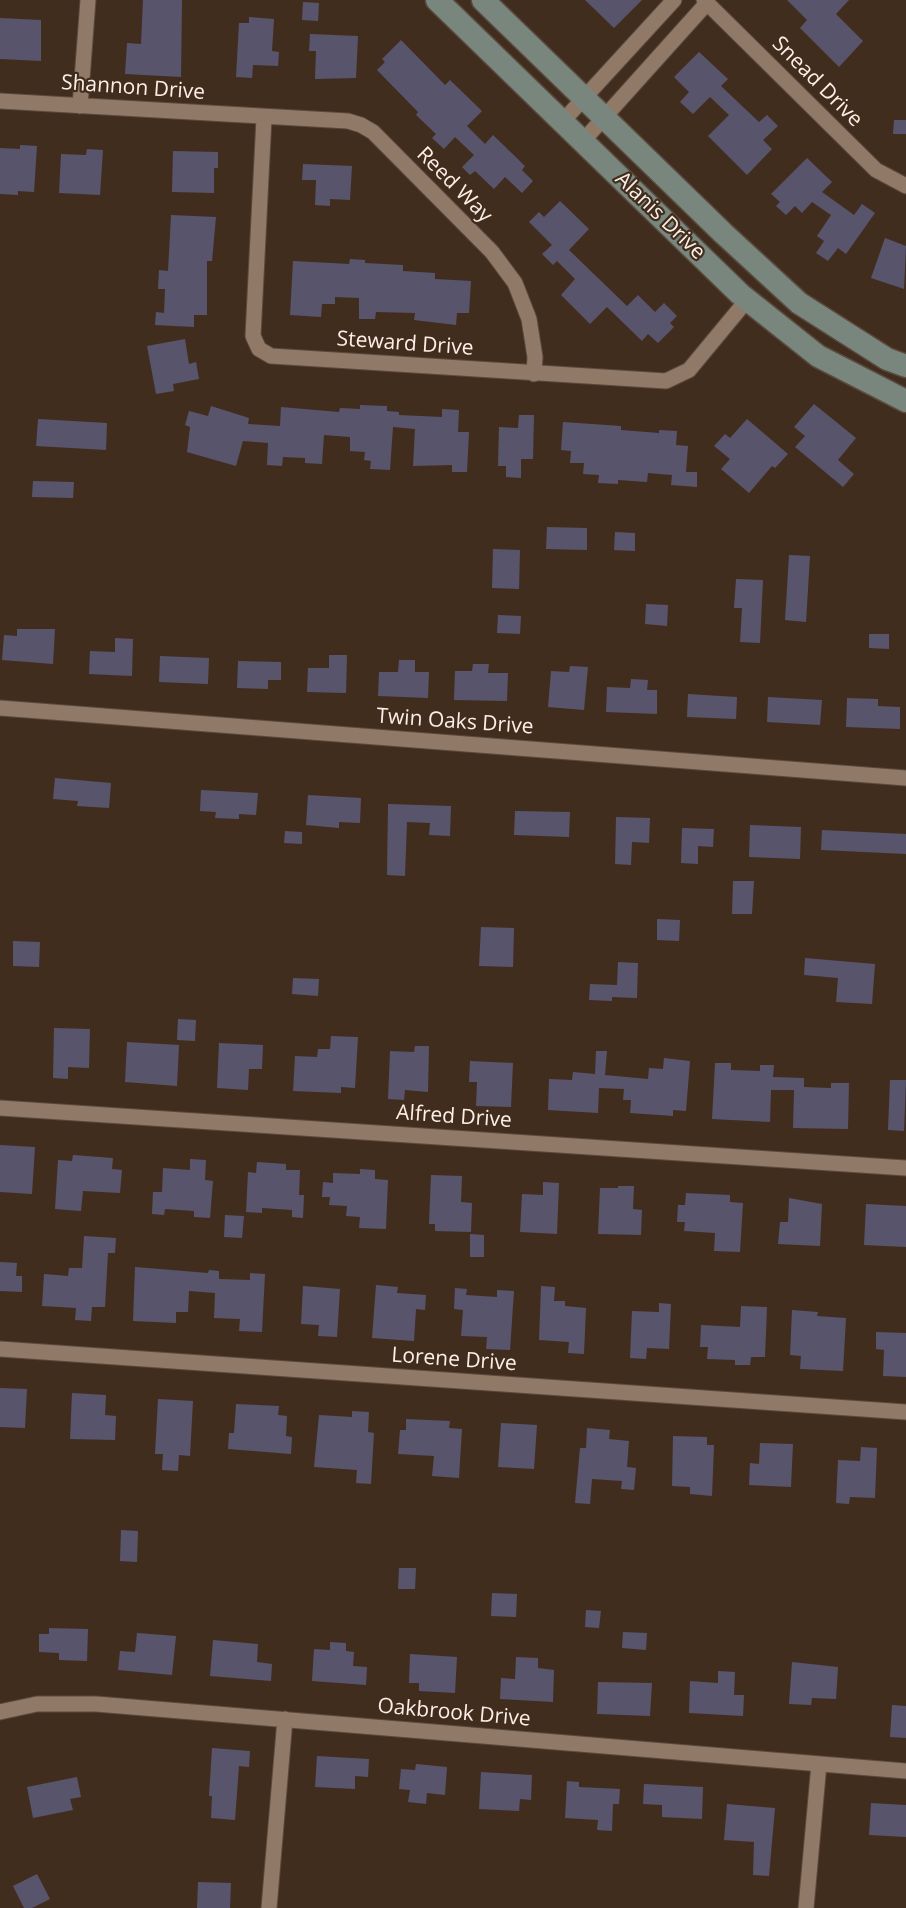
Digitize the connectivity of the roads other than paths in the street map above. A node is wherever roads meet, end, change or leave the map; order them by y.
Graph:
1 (88, 0) edge
2 (437, 0) edge
3 (483, 0) edge
4 (674, 0) edge
5 (706, 2) edge
6 (584, 98) junction
7 (0, 101) edge
8 (80, 106) junction
9 (264, 118) junction
10 (604, 118) junction
11 (563, 121) junction
12 (583, 141) junction
13 (906, 186) edge
14 (747, 300) junction
15 (906, 366) edge
16 (534, 374) junction
17 (906, 401) edge
18 (0, 708) edge
19 (906, 778) edge
20 (0, 1108) edge
21 (906, 1168) edge
22 (0, 1349) edge
23 (906, 1412) edge
24 (0, 1712) edge
25 (285, 1719) junction
26 (819, 1764) junction
27 (906, 1771) edge
28 (269, 1908) edge
29 (806, 1908) edge

1 - 8 street
2 - 11 main road, Alanis Drive
3 - 6 main road, Alanis Drive
4 - 6 street
5 - 10 street
5 - 13 street, Snead Drive
6 - 10 main road, Alanis Drive
6 - 11 street
7 - 8 street, Shannon Drive
8 - 9 street, Shannon Drive
9 - 16 street, Reed Way
9 - 16 street, Steward Drive
10 - 12 street
10 - 15 main road, Alanis Drive
11 - 12 main road, Alanis Drive
12 - 14 main road, Alanis Drive
14 - 16 street, Steward Drive
14 - 17 main road, Alanis Drive
18 - 19 street, Twin Oaks Drive
20 - 21 street, Alfred Drive
22 - 23 street, Lorene Drive
24 - 25 street, Oakbrook Drive
25 - 26 street, Oakbrook Drive
25 - 28 street
26 - 27 street, Oakbrook Drive
26 - 29 street

